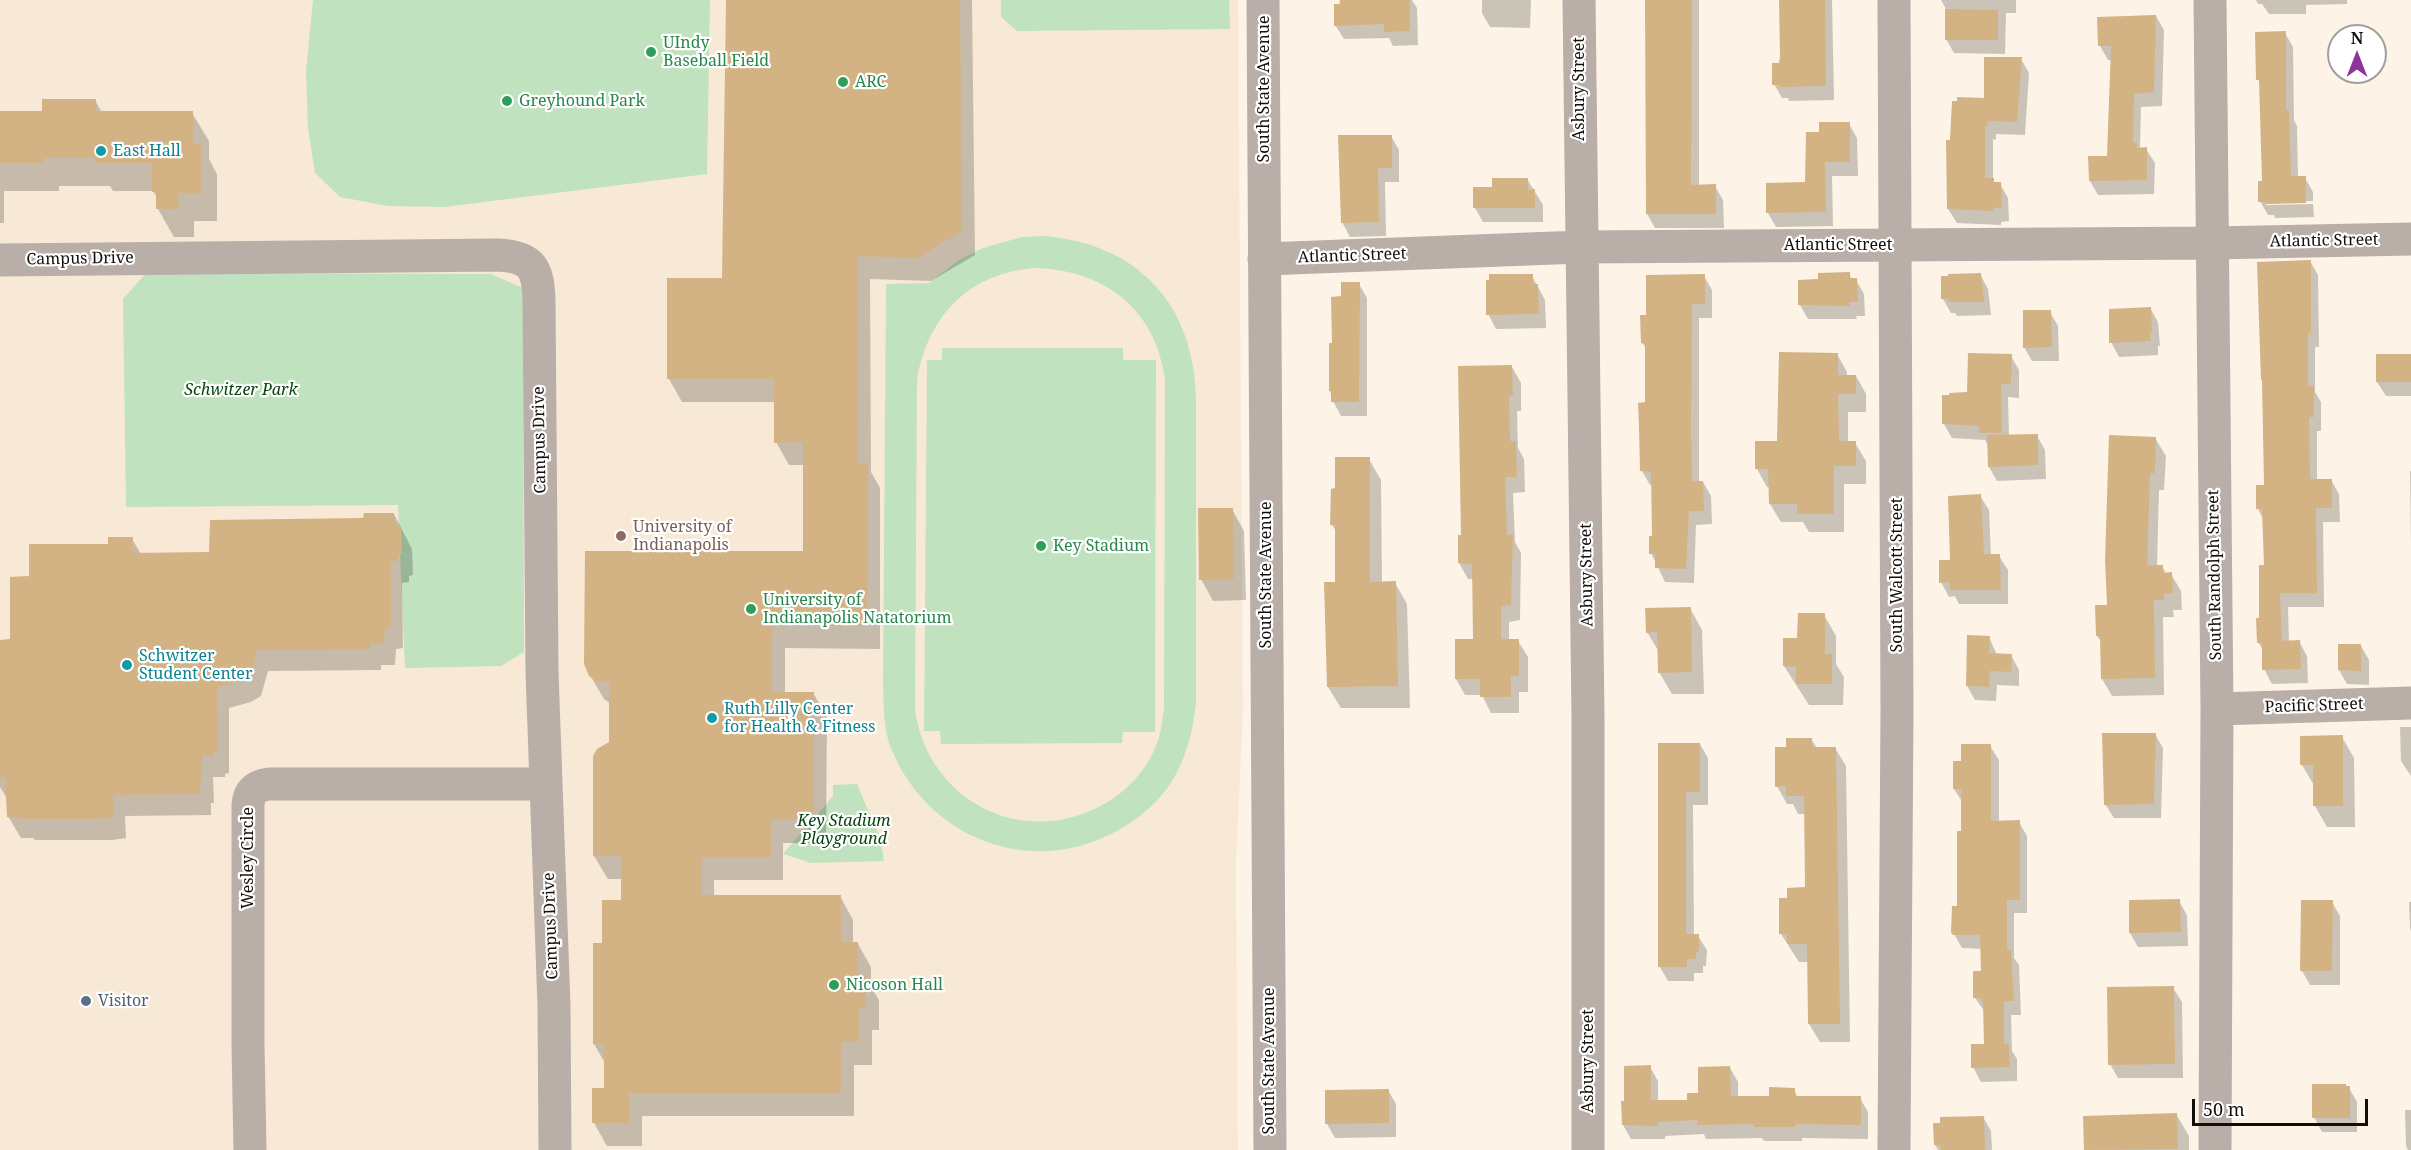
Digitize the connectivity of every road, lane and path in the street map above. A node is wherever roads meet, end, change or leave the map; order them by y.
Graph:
1 (1263, 0) edge
2 (1579, 0) edge
3 (1894, 0) edge
4 (2210, 0) edge
5 (2411, 239) edge
6 (2211, 243) junction
7 (1896, 245) junction
8 (1581, 247) junction
9 (1264, 259) junction
10 (0, 260) edge
11 (2411, 703) edge
12 (2217, 709) junction
13 (546, 784) junction
14 (250, 1150) edge
15 (555, 1150) edge
16 (1270, 1150) edge
17 (1588, 1150) edge
18 (1894, 1150) edge
19 (2215, 1150) edge

1 - 9 street, South State Avenue
2 - 8 street, Asbury Street
3 - 7 street, South Walcott Street
4 - 6 street, South Randolph Street
5 - 6 street, Atlantic Street
6 - 7 street, Atlantic Street
6 - 12 street, South Randolph Street
7 - 8 street, Atlantic Street
7 - 18 street, South Walcott Street
8 - 9 street, Atlantic Street
8 - 17 street, Asbury Street
9 - 16 street, South State Avenue
10 - 13 street, Campus Drive
11 - 12 street, Pacific Street
12 - 19 street, South Randolph Street
13 - 14 street, Wesley Circle
13 - 15 street, Campus Drive

